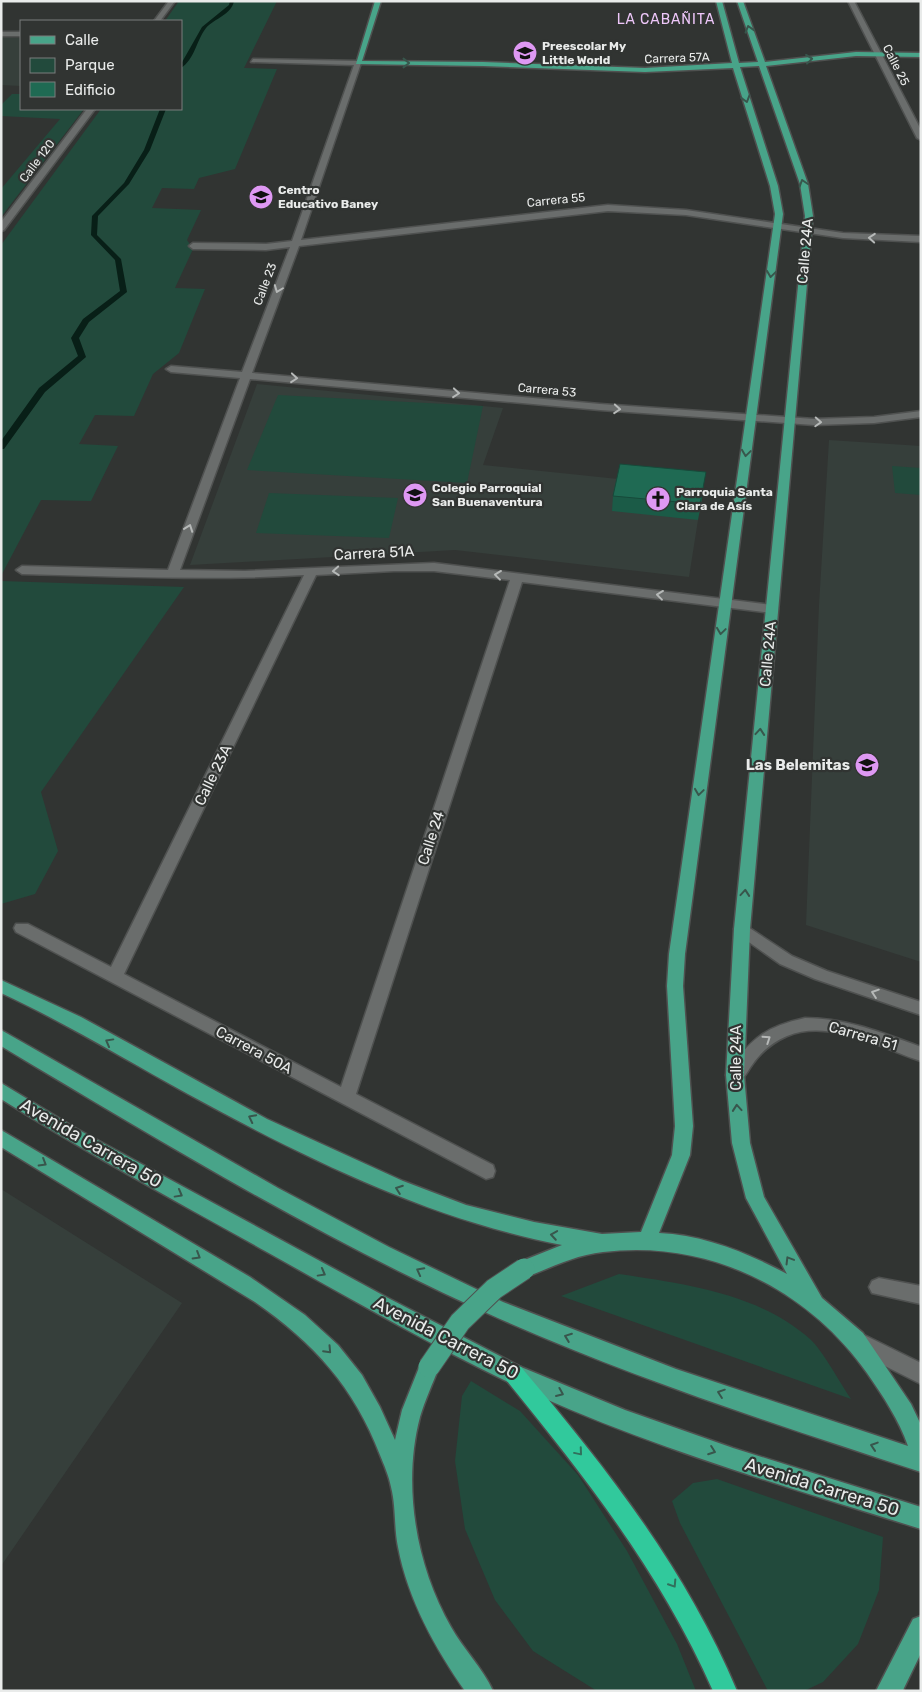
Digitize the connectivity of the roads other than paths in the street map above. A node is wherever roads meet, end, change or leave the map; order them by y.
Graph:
1 (172, 1) edge
2 (378, 1) edge
3 (719, 1) edge
4 (740, 1) edge
5 (851, 1) edge
6 (158, 20) edge
7 (1, 34) edge
8 (20, 34) edge
9 (877, 54) junction
10 (921, 55) edge
11 (253, 62) dead end
12 (358, 63) junction
13 (761, 64) junction
14 (736, 66) junction
15 (90, 110) edge
16 (921, 138) edge
17 (778, 226) junction
18 (1, 228) edge
19 (808, 230) junction
20 (921, 239) edge
21 (296, 244) junction
22 (193, 246) dead end
23 (171, 369) dead end
24 (245, 374) junction
25 (921, 414) edge
26 (752, 418) junction
27 (790, 420) junction
28 (22, 570) dead end
29 (311, 573) junction
30 (172, 574) junction
31 (517, 577) junction
32 (725, 603) junction
33 (772, 609) junction
34 (22, 928) dead end
35 (742, 930) junction
36 (114, 977) junction
37 (1, 986) edge
38 (921, 1009) edge
39 (1, 1037) edge
40 (921, 1054) edge
41 (735, 1075) junction
42 (1, 1090) edge
43 (346, 1098) junction
44 (1, 1138) edge
45 (486, 1171) dead end
46 (647, 1240) junction
47 (602, 1243) junction
48 (879, 1287) dead end
49 (921, 1296) edge
50 (814, 1301) junction
51 (858, 1342) junction
52 (514, 1374) junction
53 (921, 1374) edge
54 (921, 1455) edge
55 (921, 1461) edge
56 (401, 1484) junction
57 (921, 1518) edge
58 (921, 1627) edge
59 (921, 1655) edge
60 (893, 1687) edge
61 (481, 1691) edge
62 (725, 1691) edge

1 - 6 street
2 - 12 main road, Calle 23
3 - 14 main road, Calle 24A
13 -> 4 main road, Calle 24A
5 - 9 street, Calle 25
7 - 8 street
9 - 10 main road, Carrera 57A
13 -> 9 main road, Carrera 57A
9 - 16 street, Calle 25
11 - 12 street, Carrera 57A
12 -> 14 main road, Carrera 57A
12 - 21 street, Calle 23
13 - 14 main road, Carrera 57A
19 -> 13 main road, Calle 24A
14 -> 17 main road, Calle 24A
15 - 18 street, Calle 120
17 - 19 street, Carrera 55
17 - 21 street, Carrera 55
17 -> 26 main road, Calle 24A
20 -> 19 street, Carrera 55
19 - 27 main road, Calle 24A
21 - 22 street, Carrera 55
21 -> 24 street, Calle 23
23 - 24 street, Carrera 53
24 -> 26 street, Carrera 53
30 -> 24 street, Calle 23
27 -> 25 street, Carrera 53
26 - 27 street, Carrera 53
26 -> 32 main road, Calle 24A
27 - 33 main road, Calle 24A
28 - 30 street, Carrera 51A
29 - 30 street, Carrera 51A
31 -> 29 street, Carrera 51A
29 - 36 street, Calle 23A
32 -> 31 street, Carrera 51A
31 - 43 street, Calle 24
32 - 33 street, Carrera 51A
32 -> 46 main road, Calle 24A
35 -> 33 main road, Calle 24A
34 - 36 street, Carrera 50A
38 -> 35 street
35 - 41 main road, Calle 24A
36 - 43 street, Carrera 50A
47 -> 37 main road
55 -> 39 main road
41 -> 40 street, Carrera 51
50 -> 41 main road, Calle 24A
42 -> 52 main road, Avenida Carrera 50
43 - 45 street, Carrera 50A
44 -> 56 main road
46 - 47 main road
46 - 50 main road
47 - 56 main road, bridge
48 - 49 street
50 - 51 main road
51 - 53 street
51 - 54 main road
52 -> 57 main road, Avenida Carrera 50
52 -> 62 highway
56 - 61 main road
58 - 60 main road
59 - 60 street

